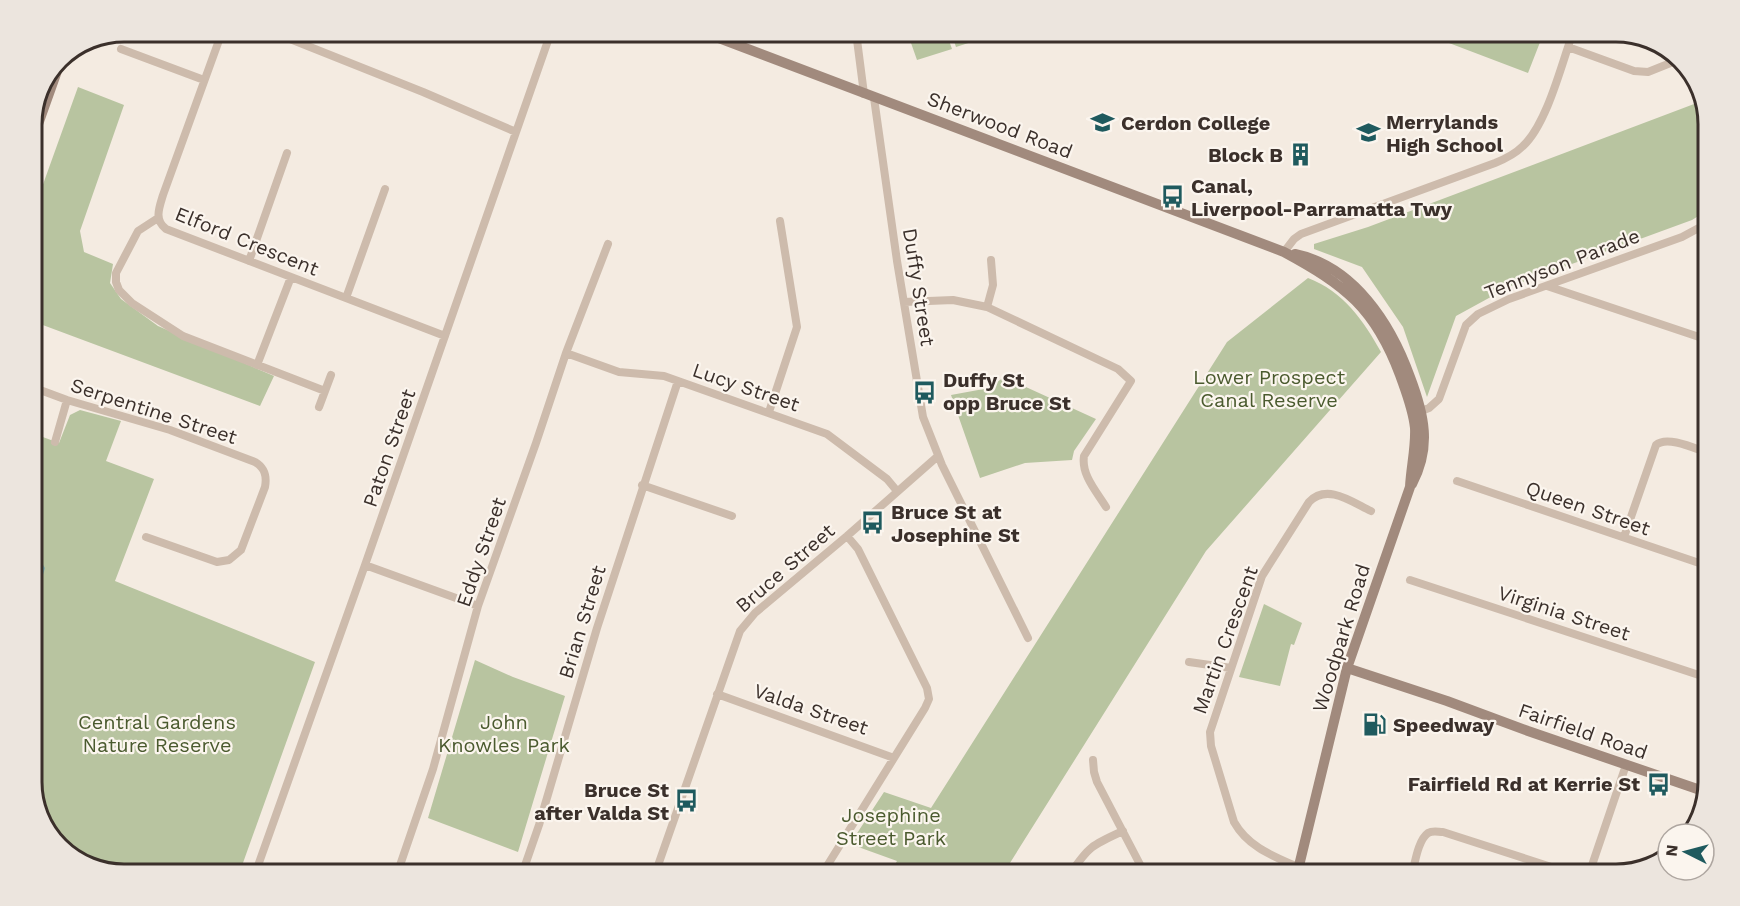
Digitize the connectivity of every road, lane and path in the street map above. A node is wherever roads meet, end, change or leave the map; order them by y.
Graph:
1 (218, 42) edge
2 (298, 42) edge
3 (548, 42) edge
4 (741, 42) edge
5 (858, 42) edge
6 (1570, 42) edge
7 (1568, 47) junction
8 (121, 49) dead end
9 (1671, 63) edge
10 (204, 80) junction
11 (869, 96) junction
12 (516, 132) junction
13 (287, 153) dead end
14 (385, 189) dead end
15 (158, 218) junction
16 (780, 221) dead end
17 (1698, 228) edge
18 (608, 244) dead end
19 (1284, 252) junction
20 (991, 260) dead end
21 (249, 261) junction
22 (291, 277) junction
23 (1546, 286) junction
24 (346, 298) junction
25 (904, 302) junction
26 (987, 307) junction
27 (445, 336) junction
28 (1698, 337) edge
29 (566, 353) junction
30 (257, 365) junction
31 (331, 375) dead end
32 (678, 381) junction
33 (42, 391) edge
34 (325, 391) junction
35 (67, 400) junction
36 (319, 406) dead end
37 (769, 412) junction
38 (1417, 412) junction
39 (56, 442) dead end
40 (1698, 450) edge
41 (938, 456) junction
42 (1457, 481) dead end
43 (642, 485) junction
44 (897, 491) junction
45 (1106, 507) dead end
46 (1371, 512) dead end
47 (732, 516) dead end
48 (847, 536) junction
49 (146, 537) dead end
50 (1624, 537) junction
51 (229, 560) junction
52 (1698, 563) edge
53 (365, 565) junction
54 (234, 570) dead end
55 (1410, 579) dead end
56 (478, 606) junction
57 (1028, 638) dead end
58 (1189, 662) dead end
59 (1347, 668) junction
60 (1231, 669) junction
61 (1698, 675) edge
62 (717, 693) junction
63 (894, 758) junction
64 (1093, 760) dead end
65 (1626, 765) junction
66 (1697, 789) edge
67 (1123, 831) junction
68 (259, 864) edge
69 (400, 864) edge
70 (525, 864) edge
71 (658, 864) edge
72 (828, 864) edge
73 (1077, 864) edge
74 (1140, 864) edge
75 (1286, 864) edge
76 (1299, 864) edge
77 (1415, 864) edge
78 (1543, 864) edge
79 (1592, 864) edge

1 - 10 street, Elford Crescent
2 - 12 street
3 - 12 street, Paton Street
4 - 11 main road, Sherwood Road
5 - 11 street, Duffy Street
6 - 7 street
7 - 9 street
7 - 19 street
8 - 10 street
10 - 15 street, Elford Crescent
11 - 19 main road, Sherwood Road
11 - 25 street, Duffy Street
12 - 27 street, Paton Street
13 - 21 street
14 - 24 street
15 - 21 street, Elford Crescent
15 - 30 street
16 - 37 street
17 - 23 street, Tennyson Parade
18 - 29 street, Eddy Street
19 - 38 main road, Sherwood Road
20 - 26 street
21 - 22 street, Elford Crescent
22 - 24 street, Elford Crescent
22 - 30 street
23 - 28 street
23 - 38 street, Tennyson Parade
24 - 27 street, Elford Crescent
25 - 26 street
25 - 41 street, Duffy Street
26 - 45 street
27 - 53 street, Paton Street
29 - 32 street, Lucy Street
29 - 56 street, Eddy Street
30 - 34 street
31 - 34 street
32 - 37 street, Lucy Street
32 - 43 street, Brian Street
33 - 35 street, Serpentine Street
34 - 36 street
35 - 39 street
35 - 51 street, Serpentine Street
37 - 44 street, Lucy Street
38 - 59 main road, Woodpark Road
40 - 50 street
41 - 44 street, Bruce Street
41 - 57 street, Duffy Street
42 - 50 street, Queen Street
43 - 47 street
43 - 70 street, Brian Street
44 - 48 street, Bruce Street
46 - 60 street, Martin Crescent
48 - 62 street, Bruce Street
48 - 63 street
49 - 51 street
50 - 52 street, Queen Street
51 - 54 street
53 - 56 street
53 - 68 street, Paton Street
55 - 61 street, Virginia Street
56 - 69 street, Eddy Street
58 - 60 street
59 - 65 main road, Fairfield Road
59 - 76 main road, Woodpark Road
60 - 75 street, Martin Crescent
62 - 63 street, Valda Street
62 - 71 street, Bruce Street
63 - 72 street
64 - 67 street
65 - 66 main road, Fairfield Road
65 - 79 street
67 - 73 street
67 - 74 street
77 - 78 street

